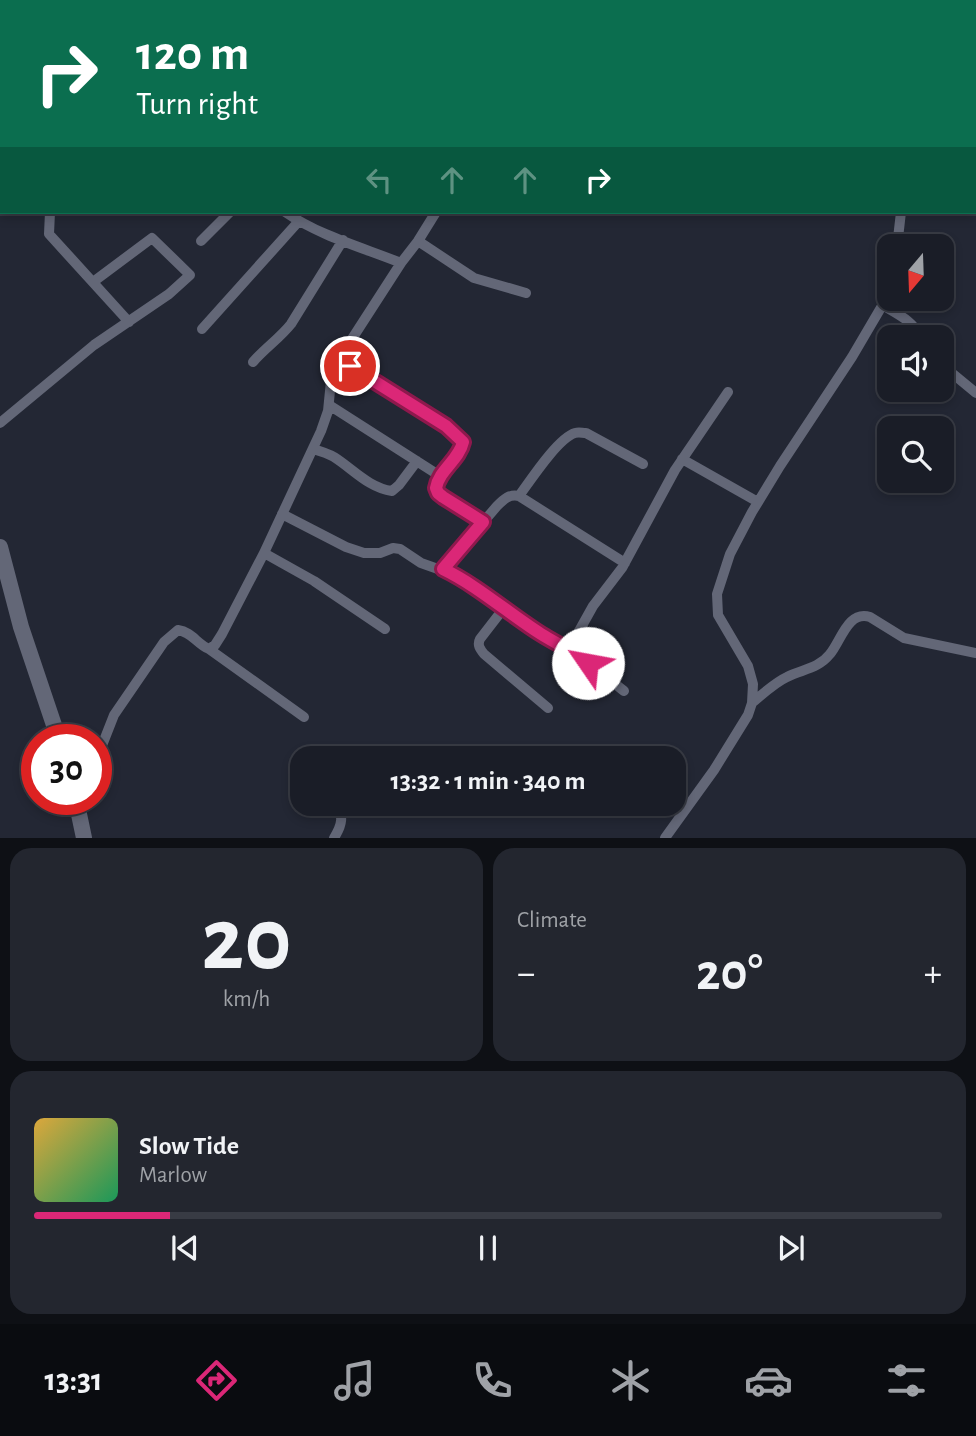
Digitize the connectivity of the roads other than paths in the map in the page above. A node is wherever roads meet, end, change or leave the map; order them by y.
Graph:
1 (50, 214) edge
2 (228, 214) edge
3 (288, 214) edge
4 (435, 214) edge
5 (901, 214) edge
6 (299, 221) junction
7 (898, 234) edge
8 (343, 240) junction
9 (418, 241) junction
10 (201, 242) dead end
11 (401, 263) junction
12 (93, 282) junction
13 (526, 293) dead end
14 (880, 312) edge
15 (894, 312) edge
16 (129, 322) junction
17 (914, 325) edge
18 (202, 329) dead end
19 (339, 359) junction
20 (253, 362) dead end
21 (954, 376) edge
22 (728, 393) dead end
23 (976, 393) edge
24 (329, 405) junction
25 (0, 423) edge
26 (313, 449) junction
27 (682, 459) junction
28 (417, 460) junction
29 (643, 464) dead end
30 (440, 476) junction
31 (519, 496) junction
32 (758, 502) junction
33 (282, 514) junction
34 (483, 522) junction
35 (0, 547) edge
36 (264, 553) junction
37 (625, 563) junction
38 (443, 569) junction
39 (505, 608) junction
40 (385, 629) dead end
41 (209, 649) junction
42 (569, 649) junction
43 (976, 653) edge
44 (624, 691) dead end
45 (752, 704) junction
46 (548, 708) dead end
47 (304, 717) dead end
48 (54, 724) edge
49 (111, 724) edge
50 (79, 815) edge
51 (342, 816) edge
52 (84, 838) edge
53 (334, 838) edge
54 (665, 838) edge

1 - 12 street
2 - 10 street
3 - 6 street
4 - 9 street
5 - 7 street
6 - 8 street
6 - 18 street
8 - 11 street
8 - 20 street
9 - 11 street
9 - 13 street
11 - 19 street
12 - 16 street
12 - 16 street
14 - 32 street
15 - 17 street
16 - 25 street
19 - 24 street
19 - 30 street
21 - 23 street
22 - 27 street
24 - 26 street
24 - 28 street
26 - 28 street
26 - 33 street
27 - 32 street
27 - 37 street
28 - 30 street
29 - 31 street
30 - 34 street
31 - 34 street
31 - 37 street
32 - 45 street
33 - 36 street
33 - 38 street
34 - 38 street
35 - 48 main road
36 - 40 street
36 - 41 street
37 - 42 street
38 - 39 street
39 - 42 street
39 - 46 street
41 - 47 street
41 - 49 street
42 - 44 street
43 - 45 street
45 - 54 street
50 - 52 main road
51 - 53 street

